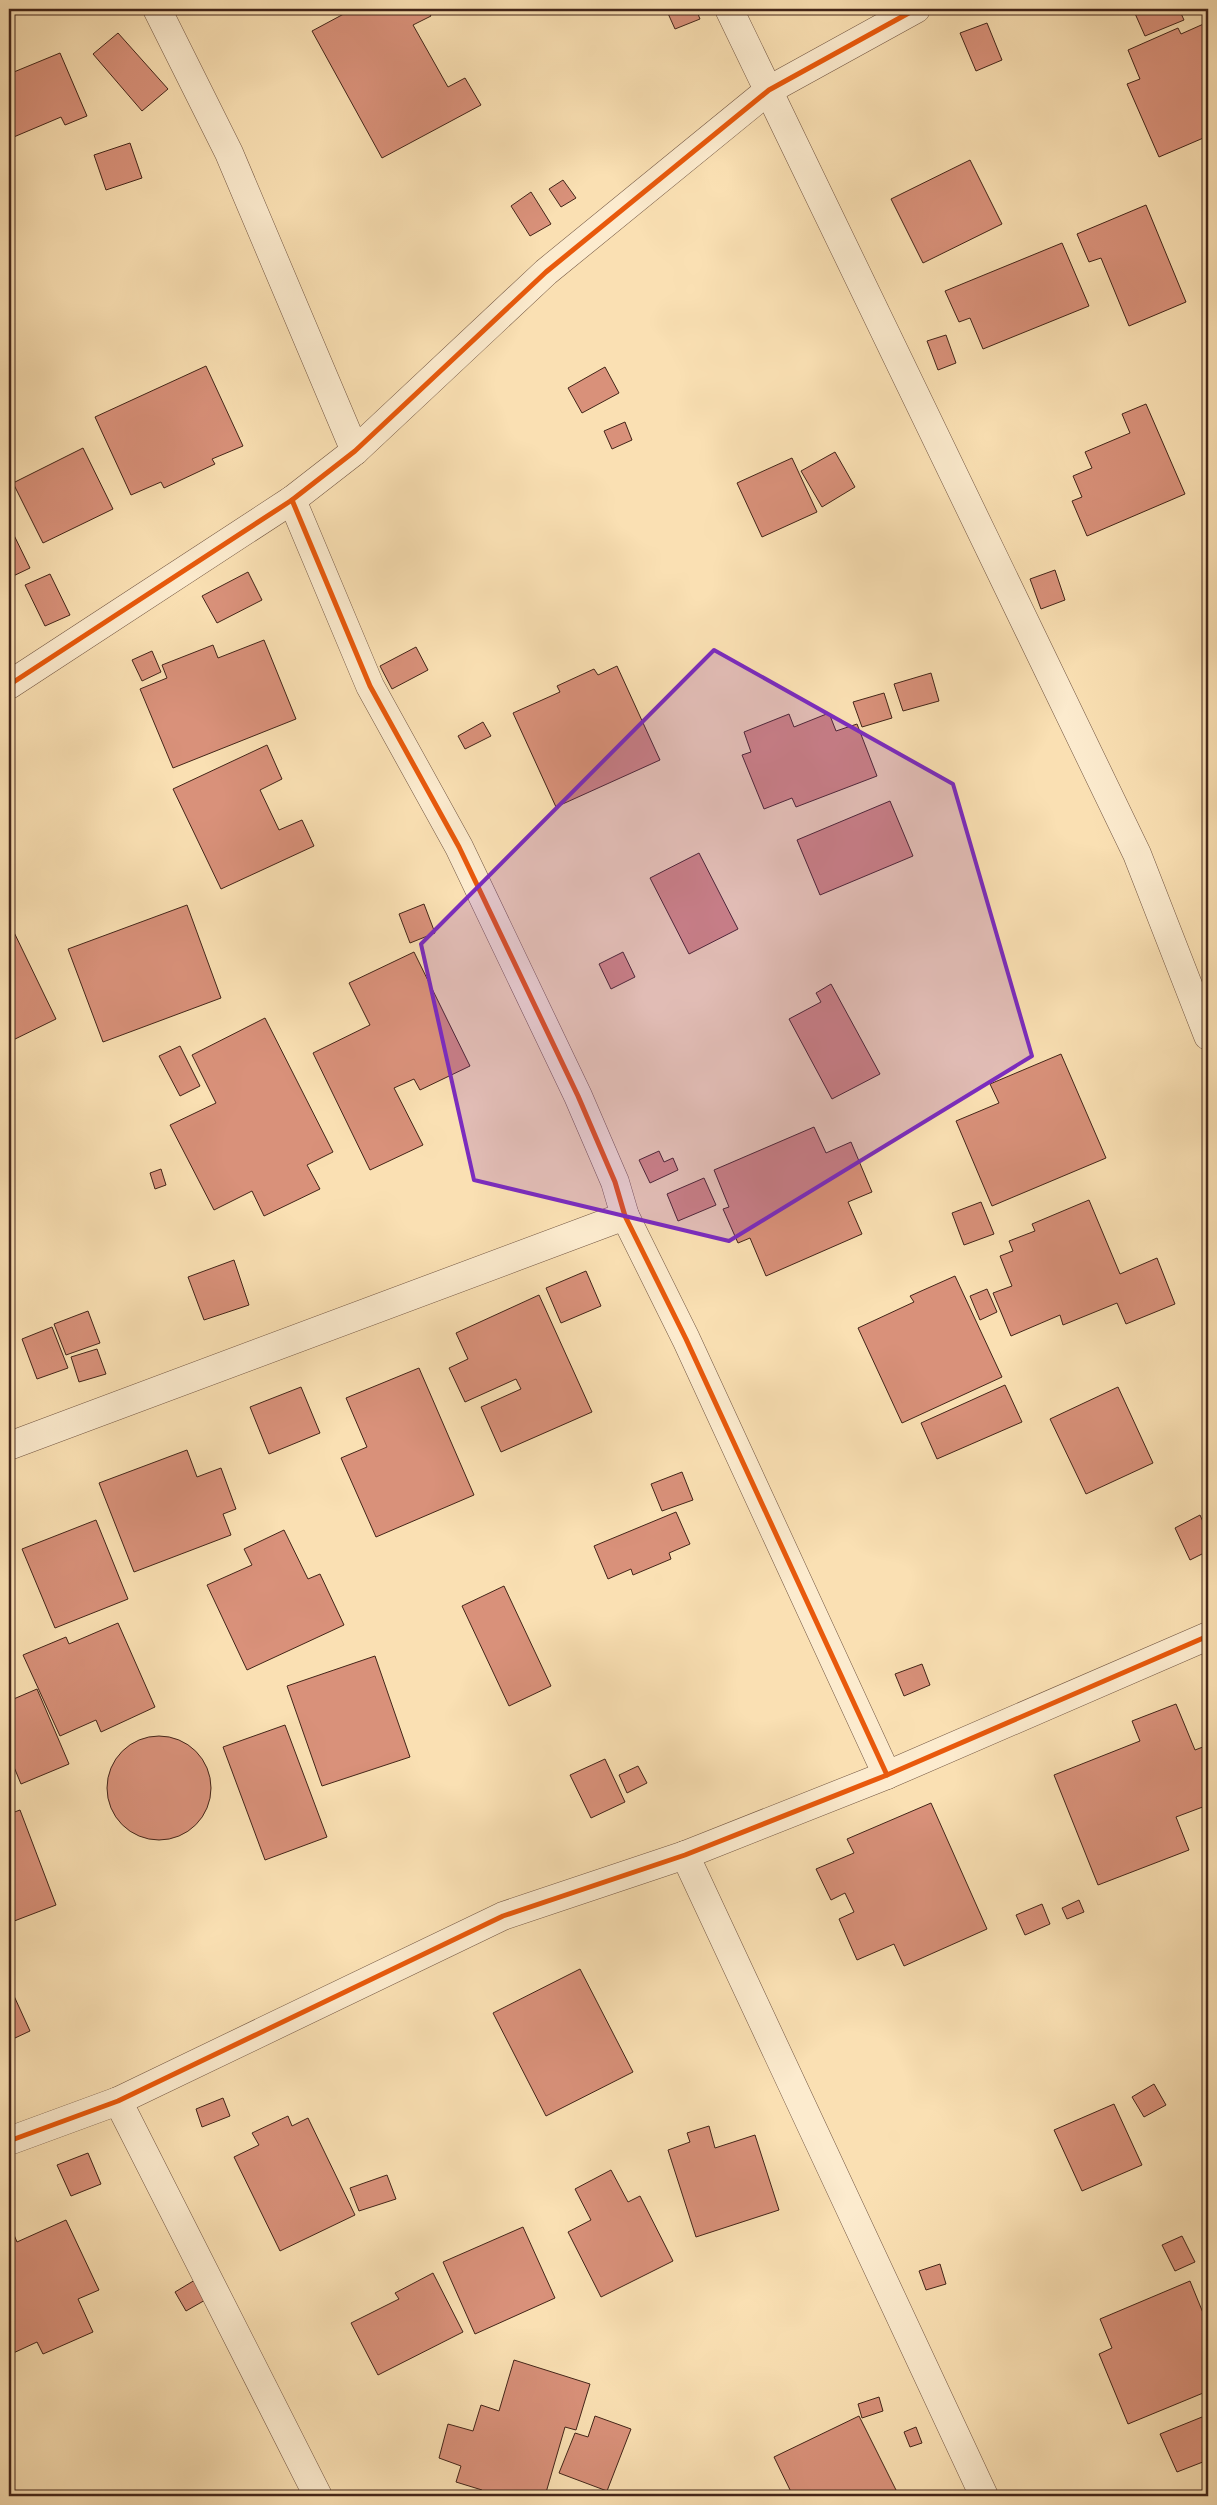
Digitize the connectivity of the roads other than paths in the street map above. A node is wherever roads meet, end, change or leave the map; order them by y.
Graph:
1 (157, 9) edge
2 (729, 9) edge
3 (916, 9) edge
4 (769, 90) junction
5 (355, 451) junction
6 (292, 500) junction
7 (9, 685) edge
8 (1208, 1036) edge
9 (625, 1216) junction
10 (9, 1446) edge
11 (1208, 1636) edge
12 (887, 1775) junction
13 (685, 1855) junction
14 (118, 2101) junction
15 (9, 2141) edge
16 (318, 2496) edge
17 (984, 2496) edge

1 - 5 street
2 - 4 street
3 - 4 street
4 - 5 street
4 - 8 street
5 - 6 street
6 - 7 street
6 - 9 street
9 - 10 street
9 - 12 street
11 - 12 street
12 - 13 street
13 - 14 street
13 - 17 street
14 - 15 street
14 - 16 street

